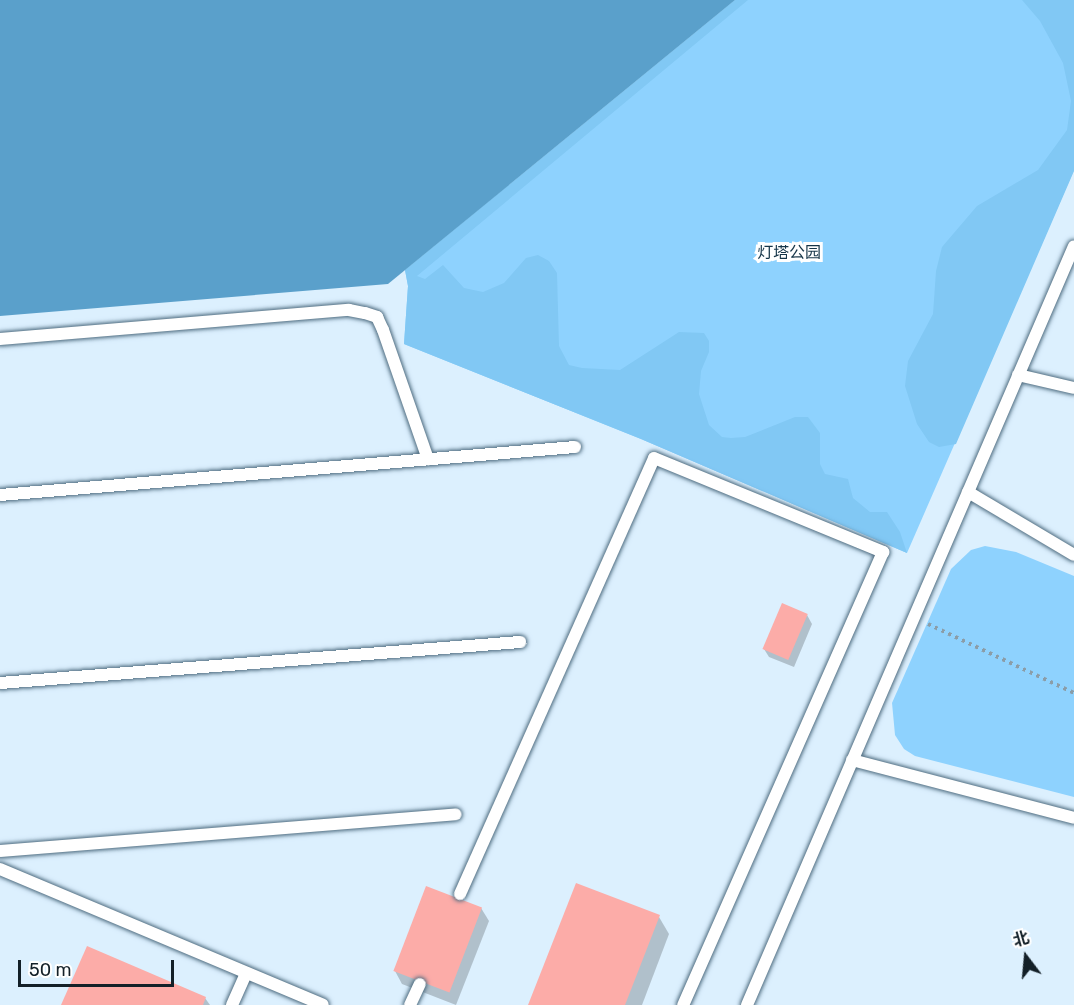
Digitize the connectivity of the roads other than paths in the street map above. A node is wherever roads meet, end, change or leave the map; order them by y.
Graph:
1 (1074, 246) edge
2 (1, 340) edge
3 (1018, 375) junction
4 (1074, 388) edge
5 (575, 447) dead end
6 (428, 459) junction
7 (968, 492) junction
8 (0, 495) edge
9 (1074, 555) edge
10 (520, 642) dead end
11 (0, 683) edge
12 (852, 760) junction
13 (455, 814) dead end
14 (1074, 818) edge
15 (0, 851) edge
16 (0, 869) edge
17 (460, 894) dead end
18 (246, 973) junction
19 (420, 984) dead end
20 (232, 1005) edge
21 (323, 1005) edge
22 (410, 1005) edge
23 (683, 1005) edge
24 (747, 1005) edge

1 - 3 lane
2 - 6 lane
3 - 4 lane
3 - 7 lane
5 - 6 lane
6 - 8 lane
7 - 9 lane
7 - 12 lane
10 - 11 lane
12 - 14 lane
12 - 24 lane
13 - 15 lane
16 - 18 lane
17 - 23 lane
18 - 20 lane
18 - 21 lane
19 - 22 lane

